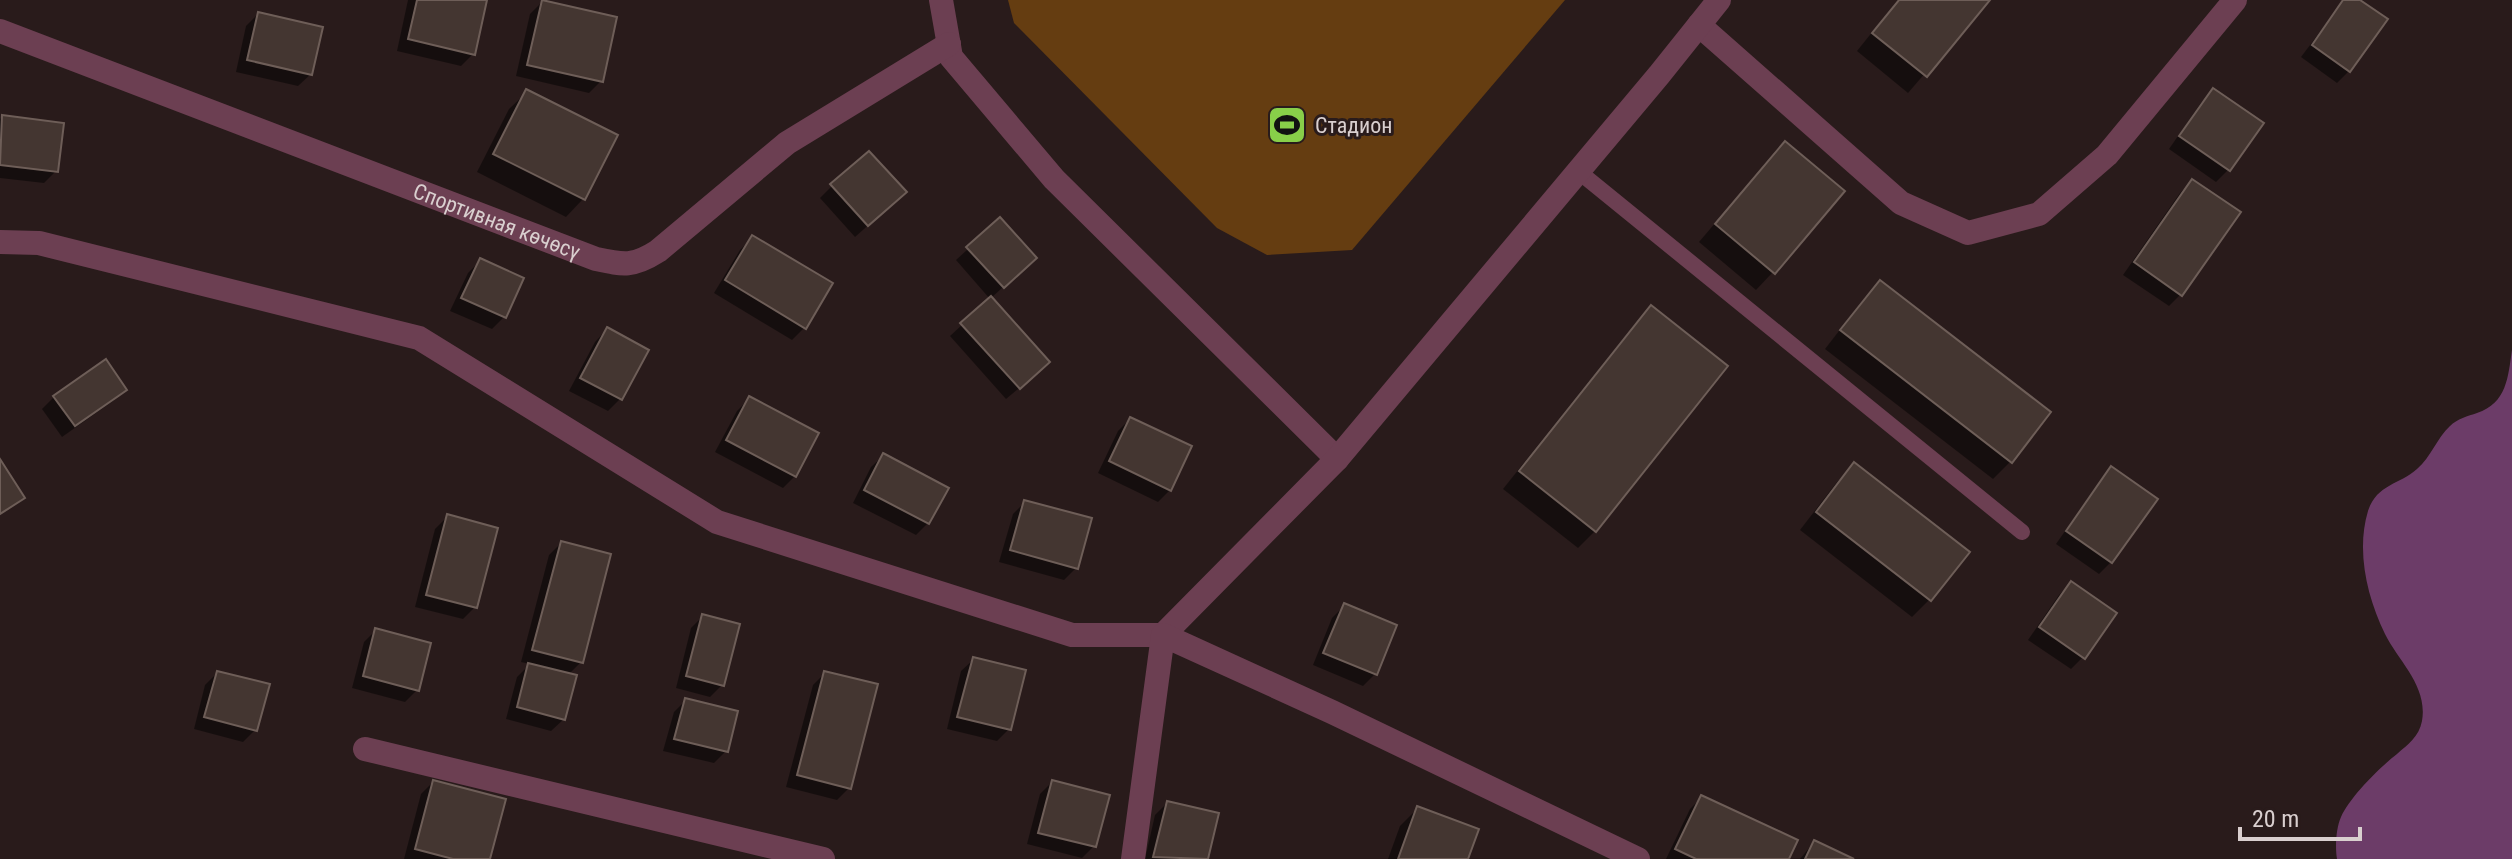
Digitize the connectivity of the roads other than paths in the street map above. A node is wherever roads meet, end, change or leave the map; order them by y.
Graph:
1 (941, 0) edge
2 (1719, 0) edge
3 (2235, 0) edge
4 (1699, 25) junction
5 (0, 31) edge
6 (949, 44) junction
7 (1578, 171) junction
8 (0, 242) edge
9 (1337, 459) junction
10 (2022, 532) dead end
11 (1163, 635) junction
12 (365, 749) dead end
13 (823, 859) edge
14 (1133, 859) edge
15 (1638, 859) edge

1 - 6 street
2 - 4 street
3 - 4 street
4 - 7 street
5 - 6 street, Спортивная көчөсү
6 - 9 street
7 - 9 street
7 - 10 lane
8 - 11 street
9 - 11 street
11 - 14 street
11 - 15 street
12 - 13 street

